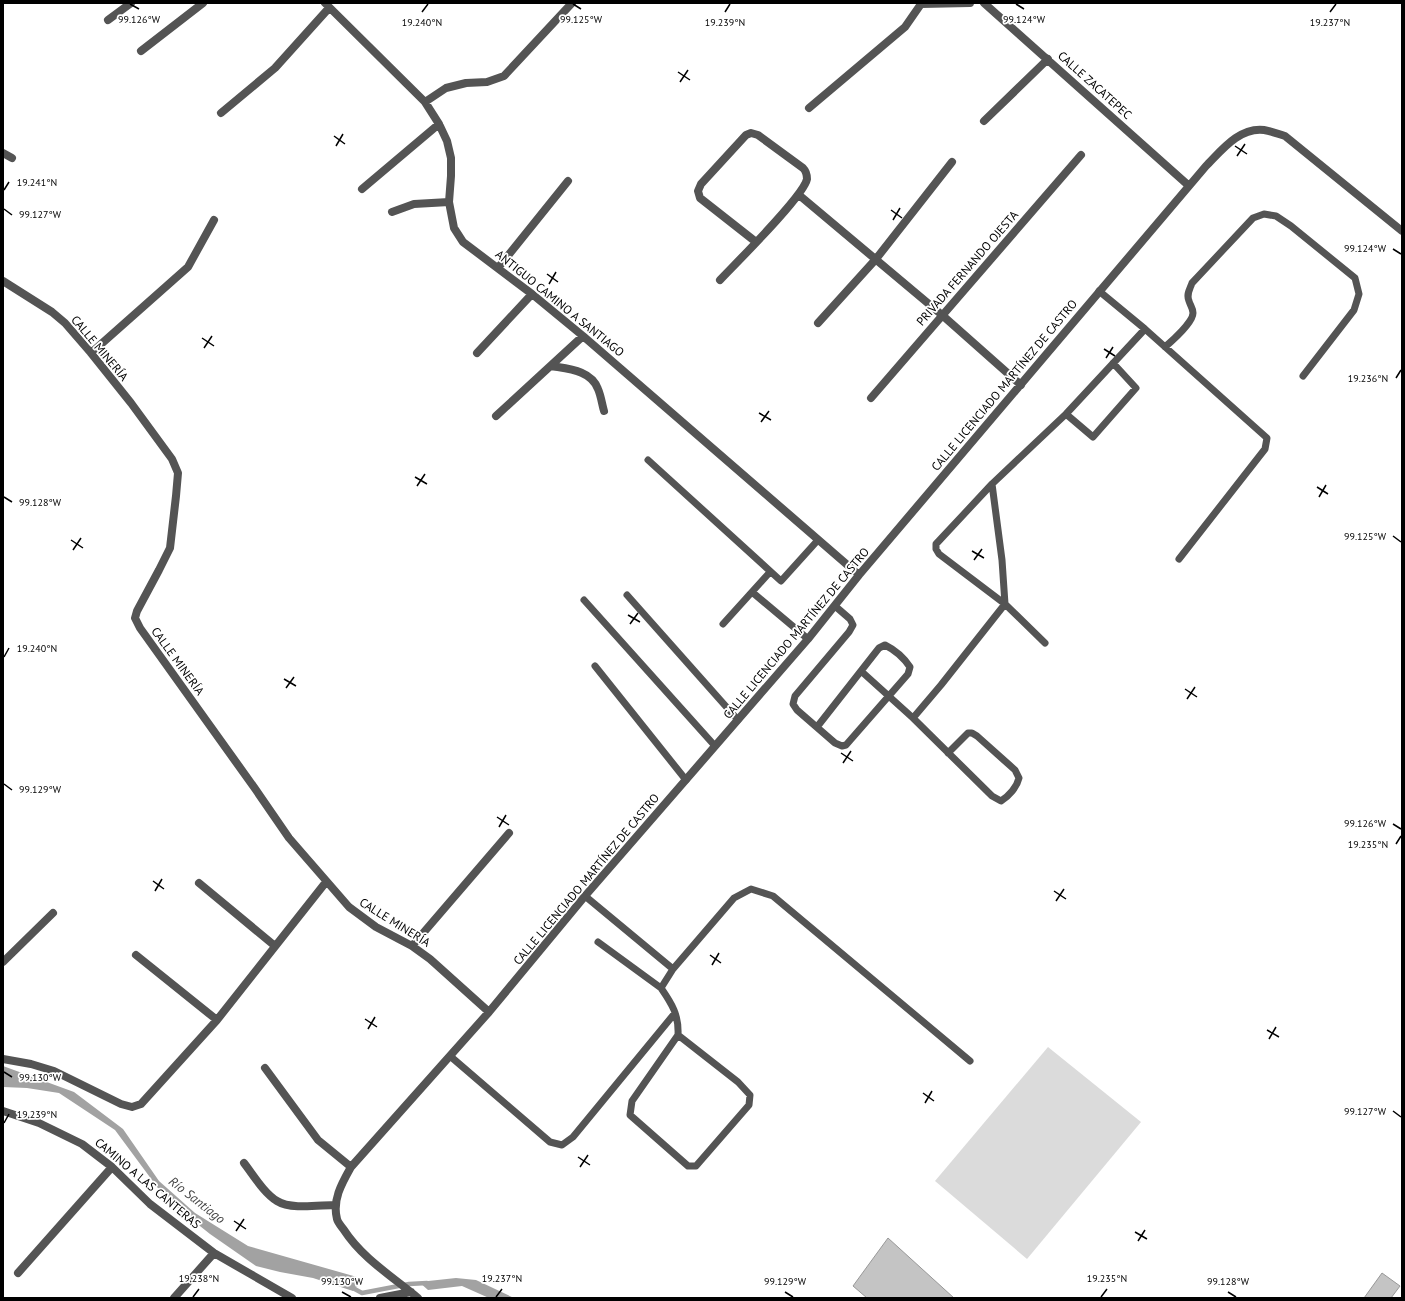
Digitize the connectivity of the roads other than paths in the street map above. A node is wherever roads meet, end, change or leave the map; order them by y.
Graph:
1 (131, 3) edge
2 (203, 3) edge
3 (572, 3) edge
4 (970, 3) edge
5 (984, 3) edge
6 (919, 4) edge
7 (327, 5) edge
8 (108, 20) dead end
9 (141, 51) dead end
10 (1048, 59) junction
11 (425, 102) junction
12 (809, 108) dead end
13 (221, 114) dead end
14 (984, 121) dead end
15 (439, 124) junction
16 (3, 154) edge
17 (1081, 155) dead end
18 (12, 158) dead end
19 (952, 162) dead end
20 (568, 181) dead end
21 (1188, 185) junction
22 (362, 189) dead end
23 (799, 195) junction
24 (449, 202) junction
25 (392, 212) dead end
26 (214, 220) dead end
27 (1402, 231) edge
28 (756, 242) junction
29 (876, 259) junction
30 (498, 268) junction
31 (720, 280) dead end
32 (3, 281) edge
33 (1099, 291) junction
34 (532, 294) junction
35 (942, 315) junction
36 (818, 323) dead end
37 (1145, 330) junction
38 (583, 336) junction
39 (1166, 347) junction
40 (92, 353) junction
41 (477, 353) dead end
42 (1113, 363) junction
43 (551, 366) junction
44 (1303, 376) dead end
45 (1021, 385) junction
46 (871, 398) dead end
47 (604, 411) dead end
48 (1066, 414) junction
49 (496, 416) dead end
50 (648, 460) dead end
51 (992, 484) junction
52 (818, 540) junction
53 (1179, 559) dead end
54 (770, 572) junction
55 (859, 575) junction
56 (752, 592) junction
57 (627, 595) dead end
58 (584, 600) dead end
59 (1005, 604) junction
60 (835, 606) junction
61 (723, 624) dead end
62 (808, 639) junction
63 (1045, 643) dead end
64 (595, 666) dead end
65 (860, 671) junction
66 (889, 696) junction
67 (913, 718) junction
68 (738, 720) junction
69 (817, 727) junction
70 (715, 746) junction
71 (948, 753) junction
72 (686, 780) junction
73 (509, 833) dead end
74 (199, 882) dead end
75 (326, 882) junction
76 (585, 896) junction
77 (52, 913) dead end
78 (598, 942) dead end
79 (275, 946) junction
80 (412, 946) junction
81 (136, 955) dead end
82 (3, 962) edge
83 (673, 969) junction
84 (661, 988) junction
85 (490, 1012) junction
86 (675, 1013) junction
87 (217, 1020) junction
88 (678, 1035) junction
89 (450, 1056) junction
90 (3, 1059) edge
91 (970, 1061) dead end
92 (265, 1068) dead end
93 (3, 1111) edge
94 (244, 1164) dead end
95 (112, 1167) junction
96 (351, 1167) junction
97 (336, 1205) junction
98 (214, 1253) junction
99 (18, 1274) dead end
100 (409, 1290) junction
101 (174, 1298) edge
102 (292, 1298) edge
103 (380, 1298) edge
104 (418, 1298) edge

1 - 8 street
2 - 9 street
3 - 11 street
4 - 6 street
5 - 10 street, CALLE ZACATEPEC
6 - 12 street
7 - 11 street, ANTIGUO CAMINO A SANTIAGO
7 - 13 street
10 - 14 street
10 - 21 street, CALLE ZACATEPEC
11 - 15 street, ANTIGUO CAMINO A SANTIAGO
15 - 22 street
15 - 24 street, ANTIGUO CAMINO A SANTIAGO
16 - 18 street
17 - 35 street, PRIVADA FERNANDO OJESTA
19 - 29 street
20 - 30 street
21 - 27 street, CALLE LICENCIADO MARTÍNEZ DE CASTRO
21 - 33 street, CALLE LICENCIADO MARTÍNEZ DE CASTRO
23 - 28 street
23 - 28 street
23 - 29 street
24 - 25 street
24 - 30 street, ANTIGUO CAMINO A SANTIAGO
26 - 40 street
28 - 31 street
29 - 35 street
29 - 36 street
30 - 34 street, ANTIGUO CAMINO A SANTIAGO
32 - 40 street, CALLE MINERÍA
33 - 37 lane
33 - 45 street, CALLE LICENCIADO MARTÍNEZ DE CASTRO
34 - 38 street, ANTIGUO CAMINO A SANTIAGO
34 - 41 street
35 - 45 street
35 - 46 street, PRIVADA FERNANDO OJESTA
37 - 39 lane
37 - 42 lane
38 - 43 street
38 - 52 street, ANTIGUO CAMINO A SANTIAGO
39 - 44 lane
39 - 53 lane
40 - 75 street, CALLE MINERÍA
42 - 48 lane
42 - 48 lane
43 - 47 street
43 - 49 street
45 - 55 street, CALLE LICENCIADO MARTÍNEZ DE CASTRO
48 - 51 lane
50 - 54 lane
51 - 59 lane
51 - 59 lane
52 - 54 lane
52 - 55 street, ANTIGUO CAMINO A SANTIAGO
54 - 56 lane
55 - 60 street, CALLE LICENCIADO MARTÍNEZ DE CASTRO
56 - 61 lane
56 - 62 lane
57 - 68 lane
58 - 70 lane
59 - 63 lane
59 - 67 lane
60 - 62 street, CALLE LICENCIADO MARTÍNEZ DE CASTRO
60 - 69 lane
62 - 68 street, CALLE LICENCIADO MARTÍNEZ DE CASTRO
64 - 72 lane
65 - 66 lane
65 - 66 lane
65 - 69 lane
66 - 67 lane
66 - 69 lane
67 - 71 lane
68 - 70 street, CALLE LICENCIADO MARTÍNEZ DE CASTRO
70 - 72 street, CALLE LICENCIADO MARTÍNEZ DE CASTRO
71 - 71 lane
72 - 76 street, CALLE LICENCIADO MARTÍNEZ DE CASTRO
73 - 80 street
74 - 79 street
75 - 79 street
75 - 80 street, CALLE MINERÍA
76 - 83 lane
76 - 85 street, CALLE LICENCIADO MARTÍNEZ DE CASTRO
77 - 82 street
78 - 84 lane
79 - 87 street
80 - 85 street, CALLE MINERÍA
81 - 87 street
83 - 84 lane
83 - 91 lane
84 - 86 lane
85 - 89 street, CALLE LICENCIADO MARTÍNEZ DE CASTRO
86 - 88 lane
86 - 89 lane
87 - 90 street
88 - 88 lane
89 - 96 street, CALLE LICENCIADO MARTÍNEZ DE CASTRO
92 - 96 street
93 - 95 street, CAMINO A LAS CANTERAS
94 - 97 street
95 - 98 street, CAMINO A LAS CANTERAS
95 - 99 street
96 - 97 street, CALLE LICENCIADO MARTÍNEZ DE CASTRO
97 - 100 street, CALLE LICENCIADO MARTÍNEZ DE CASTRO
98 - 101 street
98 - 102 street, CAMINO A LAS CANTERAS
100 - 103 street
100 - 104 street, CALLE LICENCIADO MARTÍNEZ DE CASTRO

